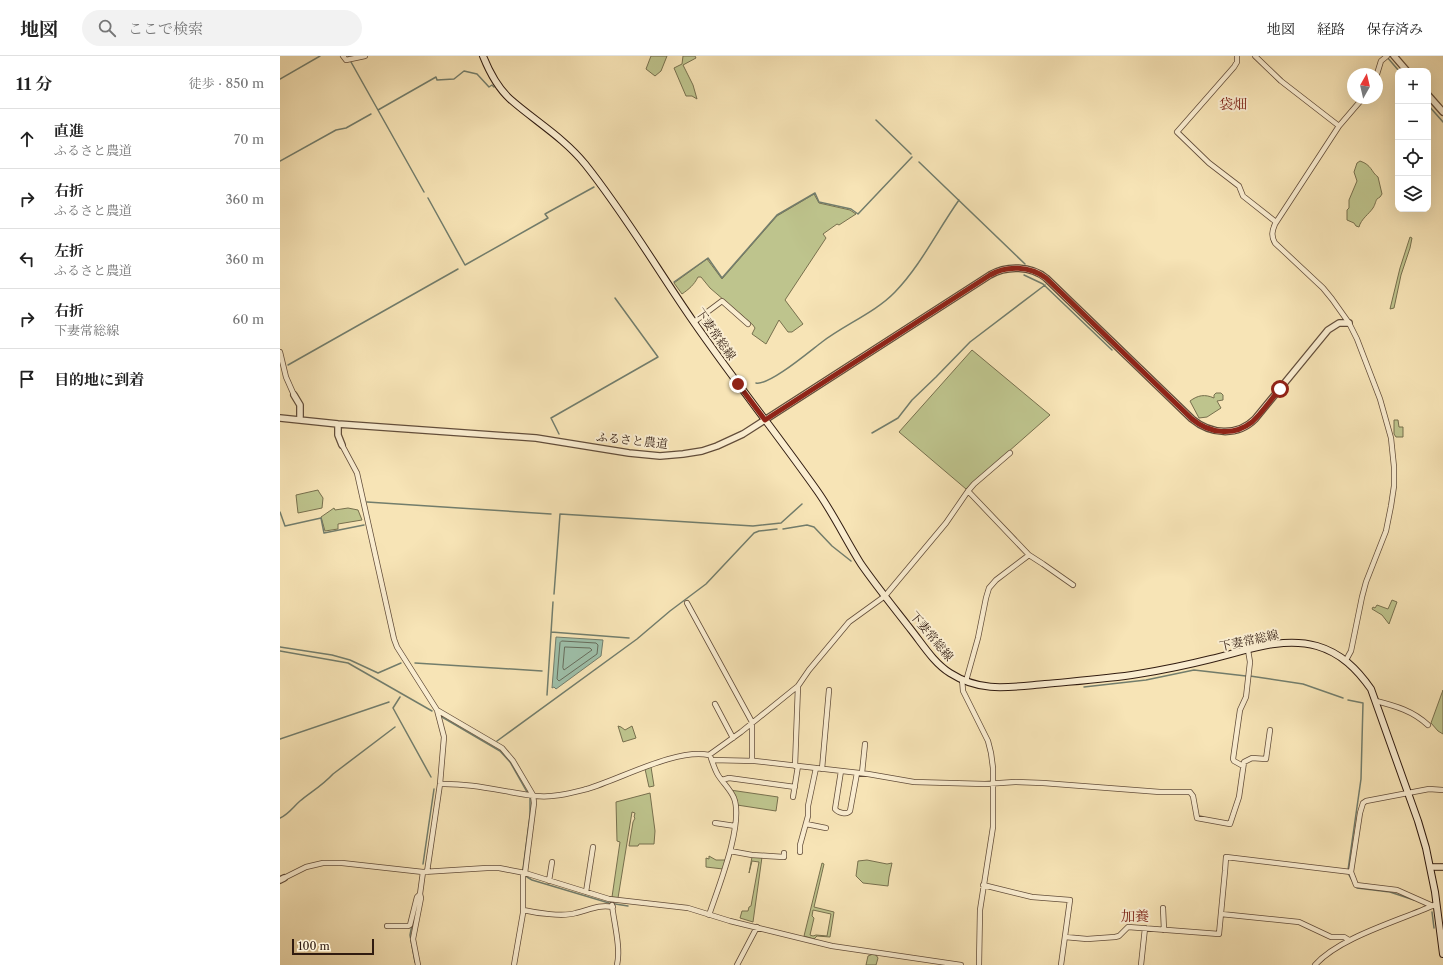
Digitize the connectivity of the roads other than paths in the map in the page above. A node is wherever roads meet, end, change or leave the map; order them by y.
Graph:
1 (343, 56) edge
2 (365, 56) edge
3 (483, 56) edge
4 (1237, 56) edge
5 (1255, 56) edge
6 (1394, 56) edge
7 (1386, 57) edge
8 (1379, 68) edge
9 (1404, 68) edge
10 (1431, 98) edge
11 (1359, 104) edge
12 (1443, 112) edge
13 (1339, 126) junction
14 (1276, 222) junction
15 (694, 322) junction
16 (1349, 323) junction
17 (748, 324) dead end
18 (280, 352) edge
19 (294, 395) joint
20 (280, 418) edge
21 (300, 420) junction
22 (765, 420) junction
23 (338, 424) junction
24 (342, 445) joint
25 (1010, 453) dead end
26 (968, 491) junction
27 (1029, 555) junction
28 (1073, 585) dead end
29 (885, 596) junction
30 (687, 603) dead end
31 (1248, 650) junction
32 (1346, 660) junction
33 (964, 680) junction
34 (798, 686) junction
35 (829, 690) dead end
36 (1376, 701) junction
37 (715, 704) dead end
38 (437, 710) junction
39 (752, 722) junction
40 (1428, 725) dead end
41 (1270, 730) dead end
42 (733, 738) junction
43 (865, 744) dead end
44 (709, 755) junction
45 (712, 760) junction
46 (752, 761) junction
47 (797, 766) junction
48 (1243, 766) junction
49 (816, 768) junction
50 (822, 769) junction
51 (841, 771) junction
52 (859, 773) junction
53 (722, 780) junction
54 (440, 784) junction
55 (994, 784) junction
56 (794, 788) junction
57 (1443, 790) edge
58 (1408, 793) junction
59 (533, 795) junction
60 (793, 797) dead end
61 (715, 823) dead end
62 (806, 824) junction
63 (736, 826) junction
64 (826, 828) dead end
65 (593, 847) dead end
66 (730, 851) junction
67 (800, 852) dead end
68 (784, 853) dead end
69 (552, 862) dead end
70 (1431, 867) junction
71 (1443, 867) edge
72 (425, 872) junction
73 (1350, 872) junction
74 (524, 873) junction
75 (282, 879) edge
76 (549, 881) junction
77 (983, 885) junction
78 (586, 892) junction
79 (420, 894) junction
80 (613, 903) junction
81 (1435, 905) junction
82 (1163, 908) dead end
83 (523, 910) junction
84 (1222, 914) junction
85 (709, 915) junction
86 (387, 926) dead end
87 (757, 927) junction
88 (1145, 928) junction
89 (1164, 930) junction
90 (1065, 937) junction
91 (1349, 940) junction
92 (1443, 954) edge
93 (418, 965) edge
94 (514, 965) edge
95 (617, 965) edge
96 (737, 965) edge
97 (961, 965) edge
98 (979, 965) edge
99 (1061, 965) edge
100 (1141, 965) edge
101 (1315, 965) edge

1 - 2 street
3 - 15 main road, 下妻常総線
4 - 14 street
5 - 13 street
6 - 9 street
7 - 8 street
10 - 12 street
11 - 13 street
13 - 14 street
14 - 16 street
15 - 17 street
15 - 22 main road, 下妻常総線
16 - 22 street, ふるさと農道
16 - 32 street
18 - 19 street
19 - 21 street
20 - 21 street, ふるさと農道
21 - 23 street, ふるさと農道
22 - 23 street, ふるさと農道
22 - 29 main road, 下妻常総線
23 - 24 street
24 - 38 street
25 - 26 street
26 - 27 street
26 - 29 street
27 - 28 street
27 - 33 street
29 - 33 main road, 下妻常総線
29 - 34 street
30 - 39 street
31 - 32 main road, 下妻常総線
31 - 33 main road, 下妻常総線
31 - 48 street
32 - 36 main road, 下妻常総線
33 - 55 street
34 - 39 street
34 - 47 street
35 - 50 street
36 - 40 street
36 - 58 main road, 下妻常総線
37 - 42 street
38 - 54 street
38 - 59 street
39 - 42 street
39 - 46 street
41 - 48 street
42 - 44 street
43 - 52 street
44 - 45 street
44 - 59 street
45 - 46 street
45 - 53 street
46 - 47 street
47 - 49 street
47 - 56 street
48 - 55 street
49 - 50 street
49 - 62 street
50 - 51 street
51 - 52 street
51 - 52 street
52 - 55 street
53 - 56 street
53 - 63 street
54 - 59 street
54 - 72 street
55 - 77 street
56 - 60 street
57 - 58 street
58 - 70 main road, 下妻常総線
58 - 73 street
59 - 74 street
61 - 63 street
62 - 64 street
62 - 67 street
63 - 66 street
65 - 78 street
66 - 68 street
66 - 85 street
69 - 76 street
70 - 71 street
70 - 81 main road, 下妻常総線
72 - 74 street
72 - 75 street
72 - 79 street
73 - 81 street
73 - 84 street
74 - 76 street
74 - 83 street
76 - 78 street
77 - 90 street
77 - 98 street
78 - 80 street
79 - 86 street
79 - 93 street
80 - 83 street
80 - 85 street
80 - 95 street
81 - 91 street
81 - 92 main road, 下妻常総線
82 - 89 street
83 - 94 street
84 - 89 street
84 - 91 street
85 - 87 street
87 - 96 street
87 - 97 street
88 - 89 street
88 - 90 street
88 - 100 street
90 - 99 street
91 - 101 street

